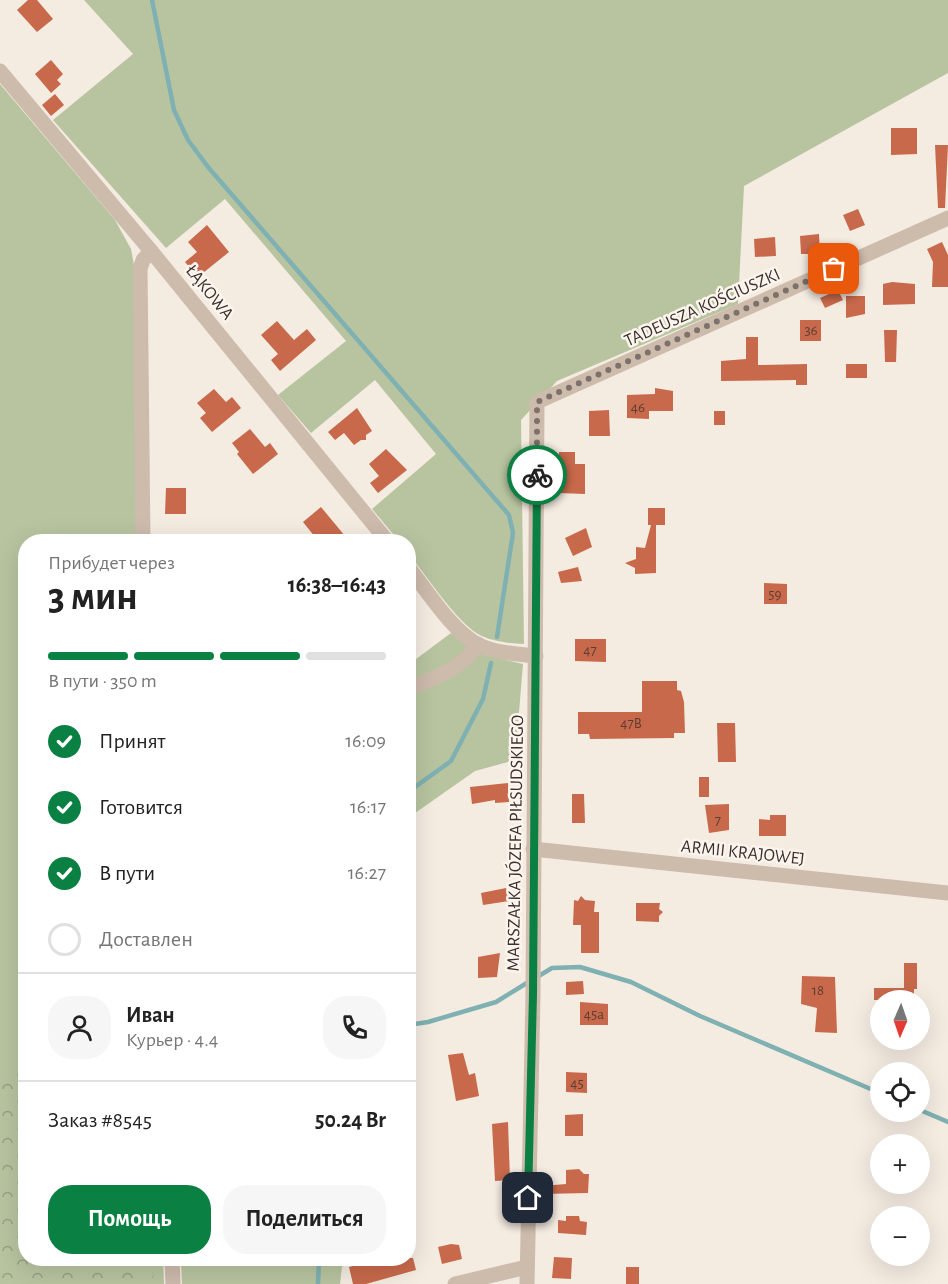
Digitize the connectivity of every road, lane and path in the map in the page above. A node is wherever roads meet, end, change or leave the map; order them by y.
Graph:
1 (0, 70) edge
2 (948, 218) edge
3 (151, 251) junction
4 (537, 402) joint
5 (143, 534) edge
6 (381, 534) edge
7 (416, 581) edge
8 (477, 644) junction
9 (536, 656) junction
10 (416, 686) edge
11 (533, 849) junction
12 (948, 893) edge
13 (172, 1266) edge
14 (527, 1267) junction
15 (173, 1284) edge
16 (454, 1284) edge
17 (527, 1284) edge

1 - 3 street, ŁĄKOWA
2 - 4 street, TADEUSZA KOŚCIUSZKI
3 - 5 street
3 - 6 street, ŁĄKOWA
4 - 9 street, MARSZAŁKA JÓZEFA PIŁSUDSKIEGO
7 - 8 street
8 - 9 street
8 - 10 street
9 - 11 street, MARSZAŁKA JÓZEFA PIŁSUDSKIEGO
11 - 12 street, ARMII KRAJOWEJ
11 - 14 street, MARSZAŁKA JÓZEFA PIŁSUDSKIEGO
13 - 15 street
14 - 16 street
14 - 17 street, MARSZAŁKA JÓZEFA PIŁSUDSKIEGO

